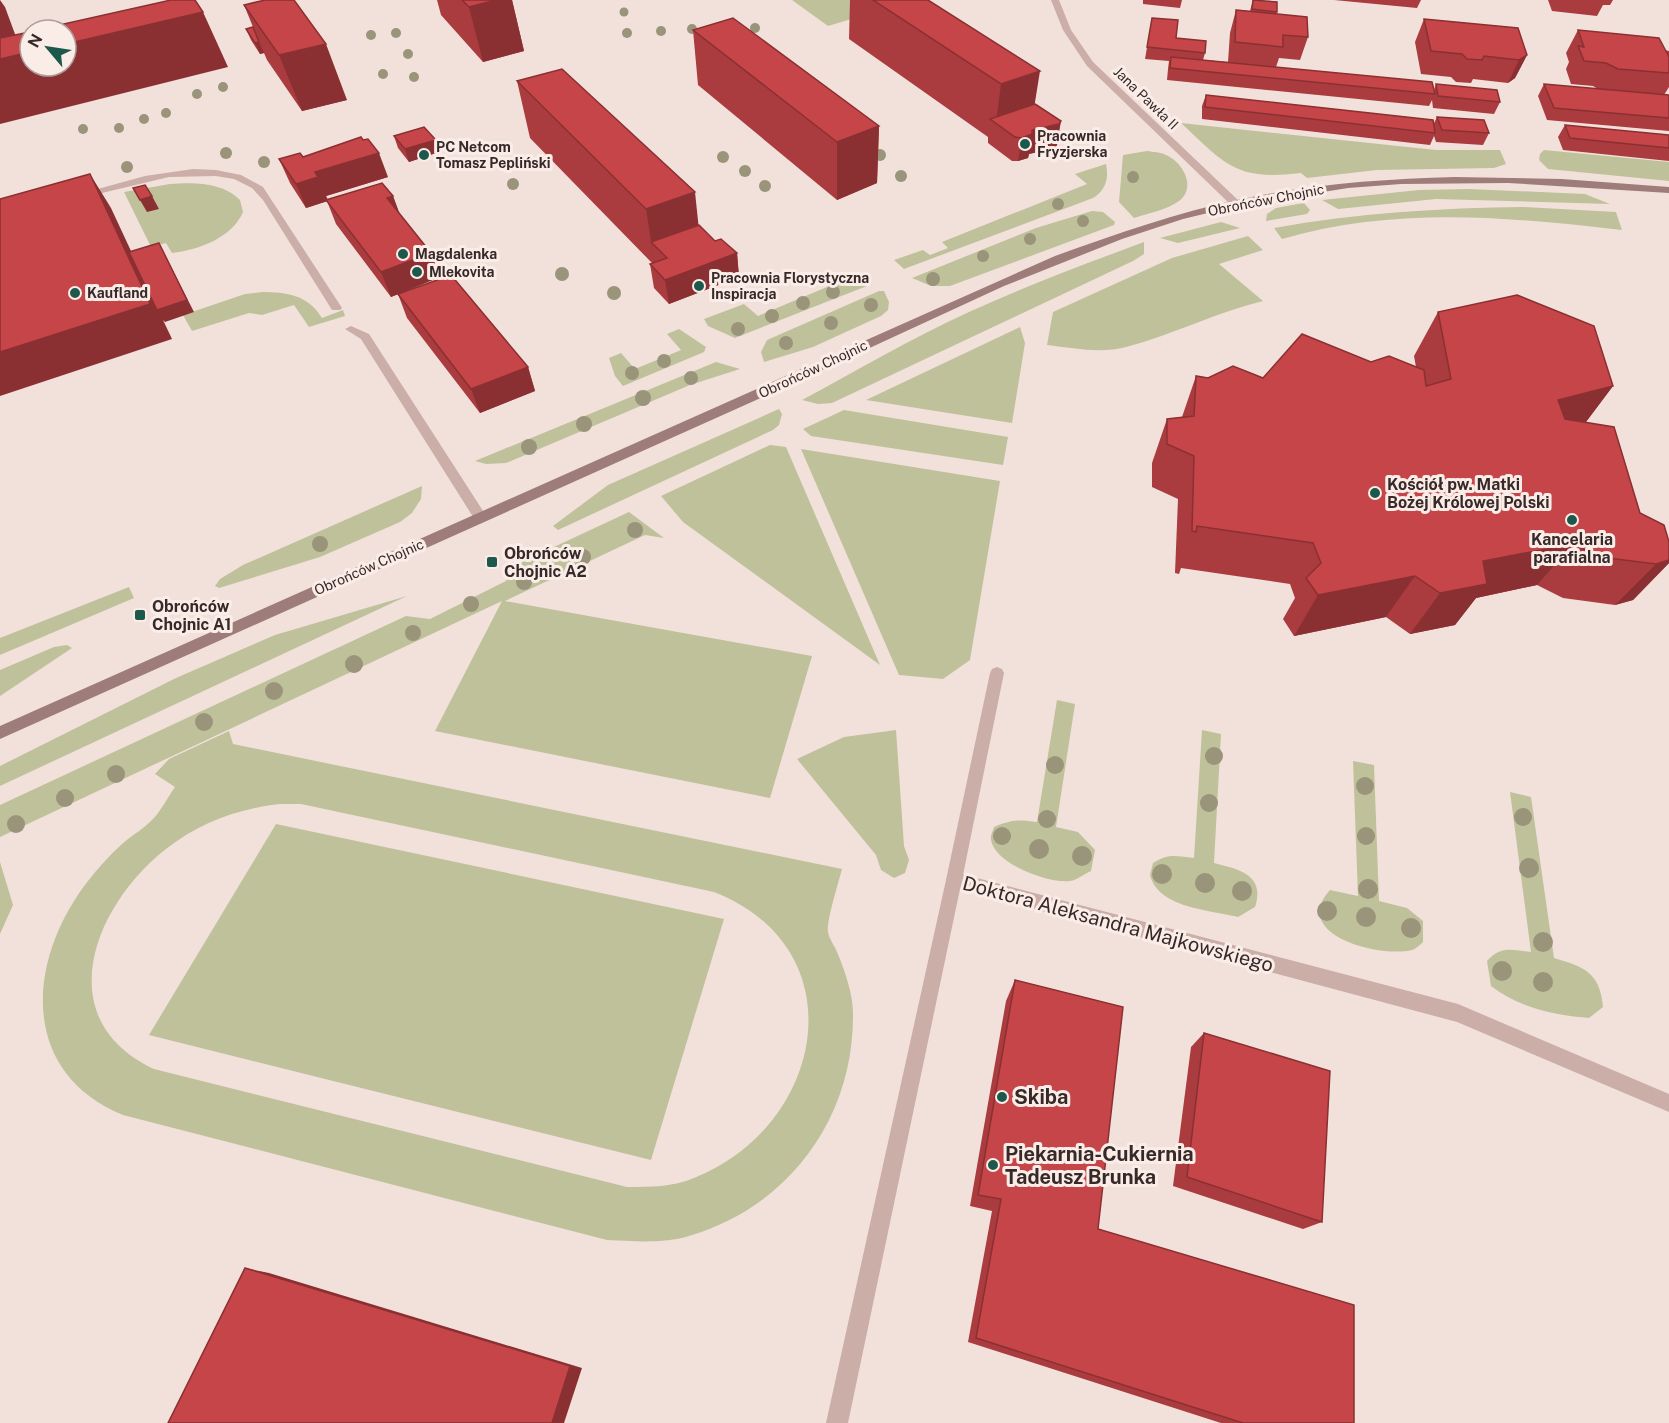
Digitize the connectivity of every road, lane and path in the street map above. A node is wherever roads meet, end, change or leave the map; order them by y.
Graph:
1 (1055, 0) edge
2 (1669, 190) edge
3 (69, 199) edge
4 (1235, 203) junction
5 (336, 308) dead end
6 (351, 330) dead end
7 (480, 517) junction
8 (997, 673) dead end
9 (0, 733) edge
10 (954, 880) junction
11 (1669, 1103) edge
12 (837, 1423) edge

1 - 4 street, Jana Pawła II
2 - 4 street, Obrońców Chojnic
3 - 5 street
4 - 7 street, Obrońców Chojnic
6 - 7 street
7 - 9 street, Obrońców Chojnic
8 - 10 street
10 - 11 street, Doktora Aleksandra Majkowskiego
10 - 12 street, Doktora Aleksandra Majkowskiego

